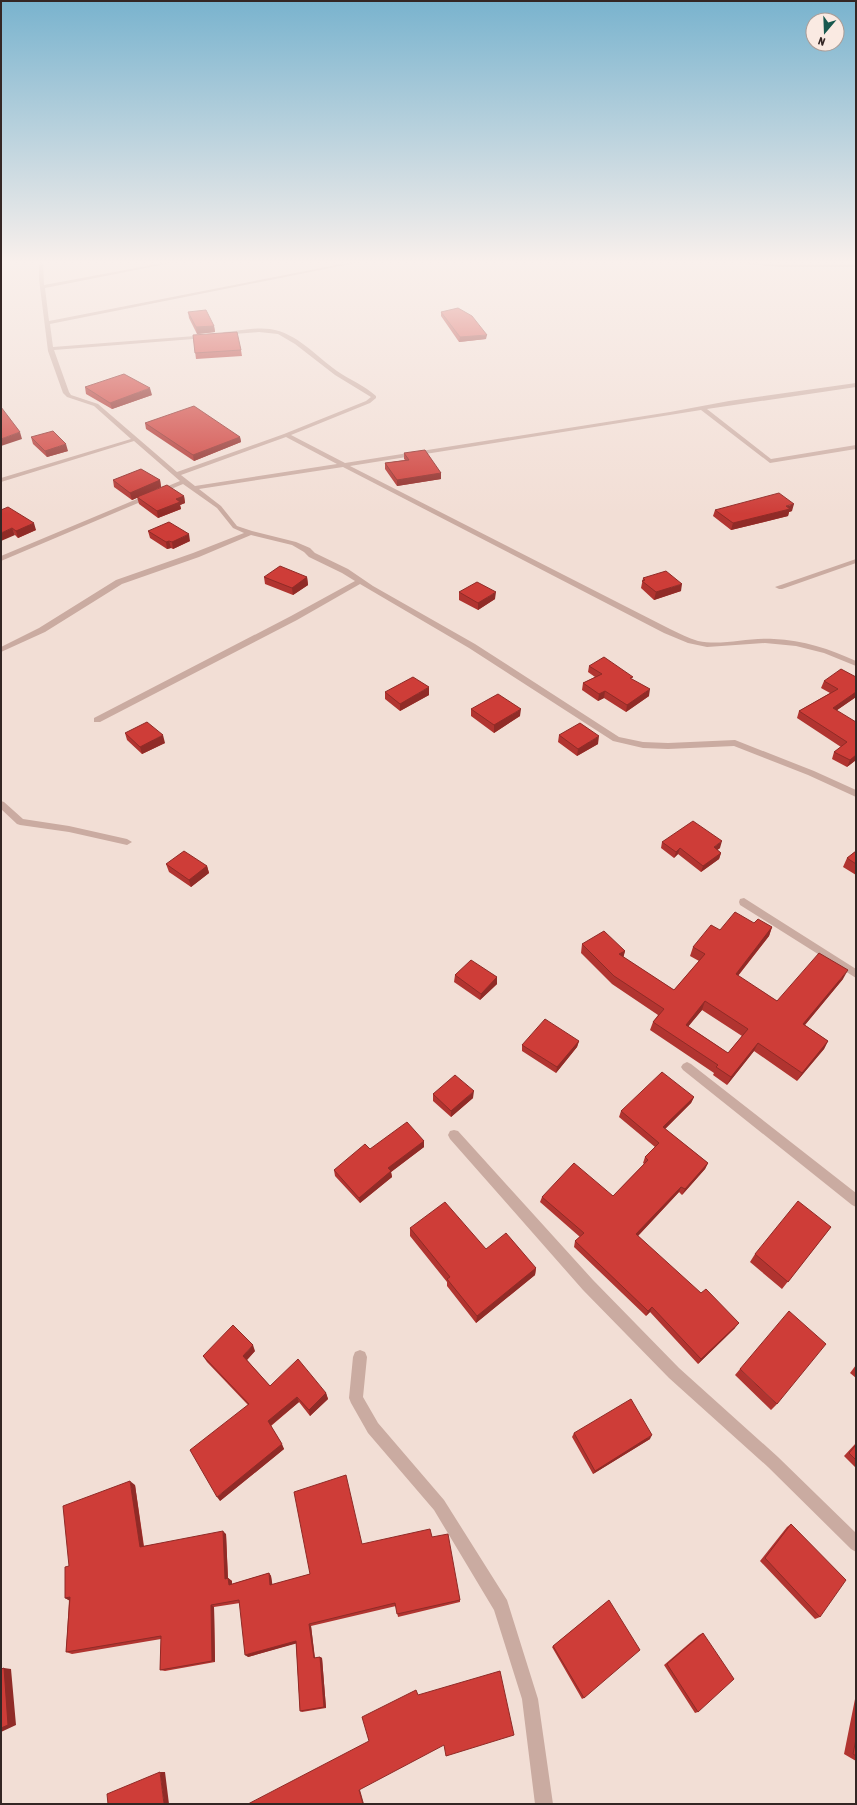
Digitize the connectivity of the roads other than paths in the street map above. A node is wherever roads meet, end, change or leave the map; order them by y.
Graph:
1 (85, 346) edge
2 (302, 346) edge
3 (51, 349) joint
4 (856, 385) edge
5 (702, 408) junction
6 (286, 436) junction
7 (136, 439) junction
8 (856, 447) edge
9 (343, 464) junction
10 (177, 474) junction
11 (1, 480) edge
12 (184, 481) junction
13 (194, 488) junction
14 (250, 533) junction
15 (1, 559) edge
16 (856, 561) edge
17 (360, 581) junction
18 (779, 587) dead end
19 (1, 650) edge
20 (856, 664) edge
21 (97, 720) dead end
22 (856, 794) edge
23 (1, 804) edge
24 (126, 842) dead end
25 (744, 902) dead end
26 (856, 974) edge
27 (687, 1067) dead end
28 (454, 1135) dead end
29 (856, 1202) edge
30 (360, 1357) dead end
31 (856, 1544) edge
32 (544, 1804) edge

1 - 3 street
2 - 6 street
3 - 7 street
4 - 5 street
5 - 8 street
5 - 9 street
6 - 9 street
6 - 10 street
7 - 10 street
7 - 11 street
9 - 13 street
9 - 20 street
10 - 12 street
12 - 13 street
12 - 15 street
13 - 14 street
14 - 17 street
14 - 19 street
16 - 18 street
17 - 21 street
17 - 22 street
23 - 24 street
25 - 26 street
27 - 29 street
28 - 31 street
30 - 32 street

